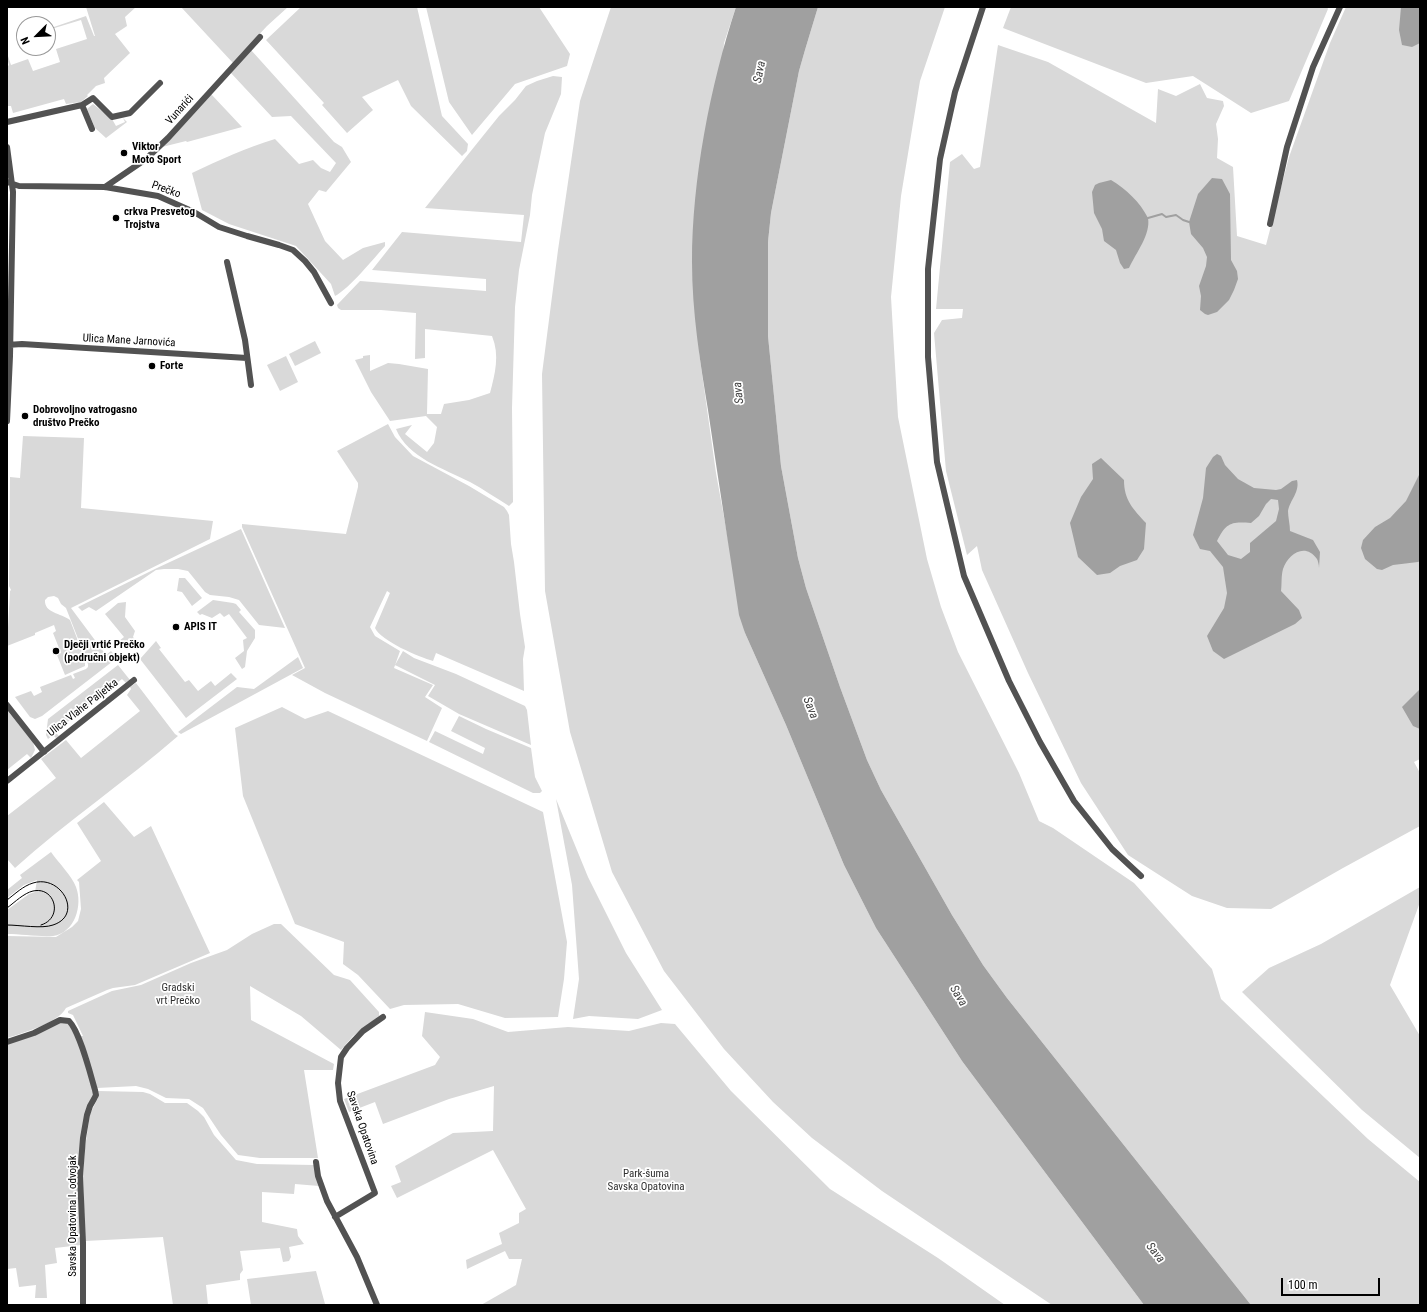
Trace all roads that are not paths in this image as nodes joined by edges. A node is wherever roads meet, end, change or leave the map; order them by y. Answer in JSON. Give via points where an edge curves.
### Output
{"nodes":[{"id":1,"x":983,"y":7,"type":"edge"},
{"id":2,"x":1340,"y":7,"type":"edge"},
{"id":3,"x":260,"y":37,"type":"dead end"},
{"id":4,"x":160,"y":83,"type":"dead end"},
{"id":5,"x":82,"y":104,"type":"junction"},
{"id":6,"x":7,"y":122,"type":"edge"},
{"id":7,"x":92,"y":129,"type":"dead end"},
{"id":8,"x":7,"y":147,"type":"edge"},
{"id":9,"x":10,"y":183,"type":"edge"},
{"id":10,"x":105,"y":186,"type":"junction"},
{"id":11,"x":1270,"y":224,"type":"dead end"},
{"id":12,"x":10,"y":253,"type":"edge"},
{"id":13,"x":227,"y":262,"type":"dead end"},
{"id":14,"x":331,"y":303,"type":"dead end"},
{"id":15,"x":8,"y":345,"type":"edge"},
{"id":16,"x":247,"y":358,"type":"junction"},
{"id":17,"x":251,"y":385,"type":"dead end"},
{"id":18,"x":7,"y":421,"type":"edge"},
{"id":19,"x":134,"y":680,"type":"dead end"},
{"id":20,"x":7,"y":705,"type":"edge"},
{"id":21,"x":44,"y":752,"type":"junction"},
{"id":22,"x":7,"y":781,"type":"edge"},
{"id":23,"x":1141,"y":876,"type":"dead end"},
{"id":24,"x":383,"y":1016,"type":"dead end"},
{"id":25,"x":7,"y":1042,"type":"edge"},
{"id":26,"x":316,"y":1162,"type":"dead end"},
{"id":27,"x":335,"y":1217,"type":"junction"},
{"id":28,"x":83,"y":1305,"type":"edge"},
{"id":29,"x":377,"y":1305,"type":"edge"}],
"edges":[{"from":1,"to":23,"type":"street","via":[[955,92],[940,159],[928,269],[928,357],[938,462],[964,576],[1009,680],[1040,742],[1074,801],[1112,850]]},
{"from":2,"to":11,"type":"street","via":[[1312,67],[1289,139]]},
{"from":3,"to":10,"type":"street","name":"Vunarići","via":[[163,143],[146,159]]},
{"from":4,"to":5,"type":"street","via":[[130,113],[121,116],[112,117],[93,98]]},
{"from":5,"to":6,"type":"street"},
{"from":5,"to":7,"type":"street"},
{"from":8,"to":9,"type":"street"},
{"from":9,"to":10,"type":"street","name":"Prečko","via":[[19,186]]},
{"from":9,"to":12,"type":"street"},
{"from":10,"to":14,"type":"street","name":"Prečko","via":[[158,196],[194,212],[219,227],[293,250],[314,272]]},
{"from":12,"to":15,"type":"street"},
{"from":13,"to":16,"type":"street"},
{"from":15,"to":16,"type":"street","name":"Ulica Mane Jarnovića"},
{"from":15,"to":18,"type":"street"},
{"from":16,"to":17,"type":"street"},
{"from":19,"to":21,"type":"street","name":"Ulica Vlahe Paljetka"},
{"from":20,"to":21,"type":"street","name":"Ulica Vlahe Paljetka"},
{"from":21,"to":22,"type":"street","name":"Ulica Vlahe Paljetka"},
{"from":24,"to":27,"type":"street","name":"Savska Opatovina","via":[[363,1031],[340,1057],[338,1083],[340,1101],[375,1193]]},
{"from":25,"to":28,"type":"street","name":"Savska Opatovina I. odvojak","via":[[63,1019],[69,1021],[96,1095],[87,1114],[80,1176]]},
{"from":26,"to":27,"type":"street","via":[[318,1176]]},
{"from":27,"to":29,"type":"street","via":[[357,1257]]}]}
